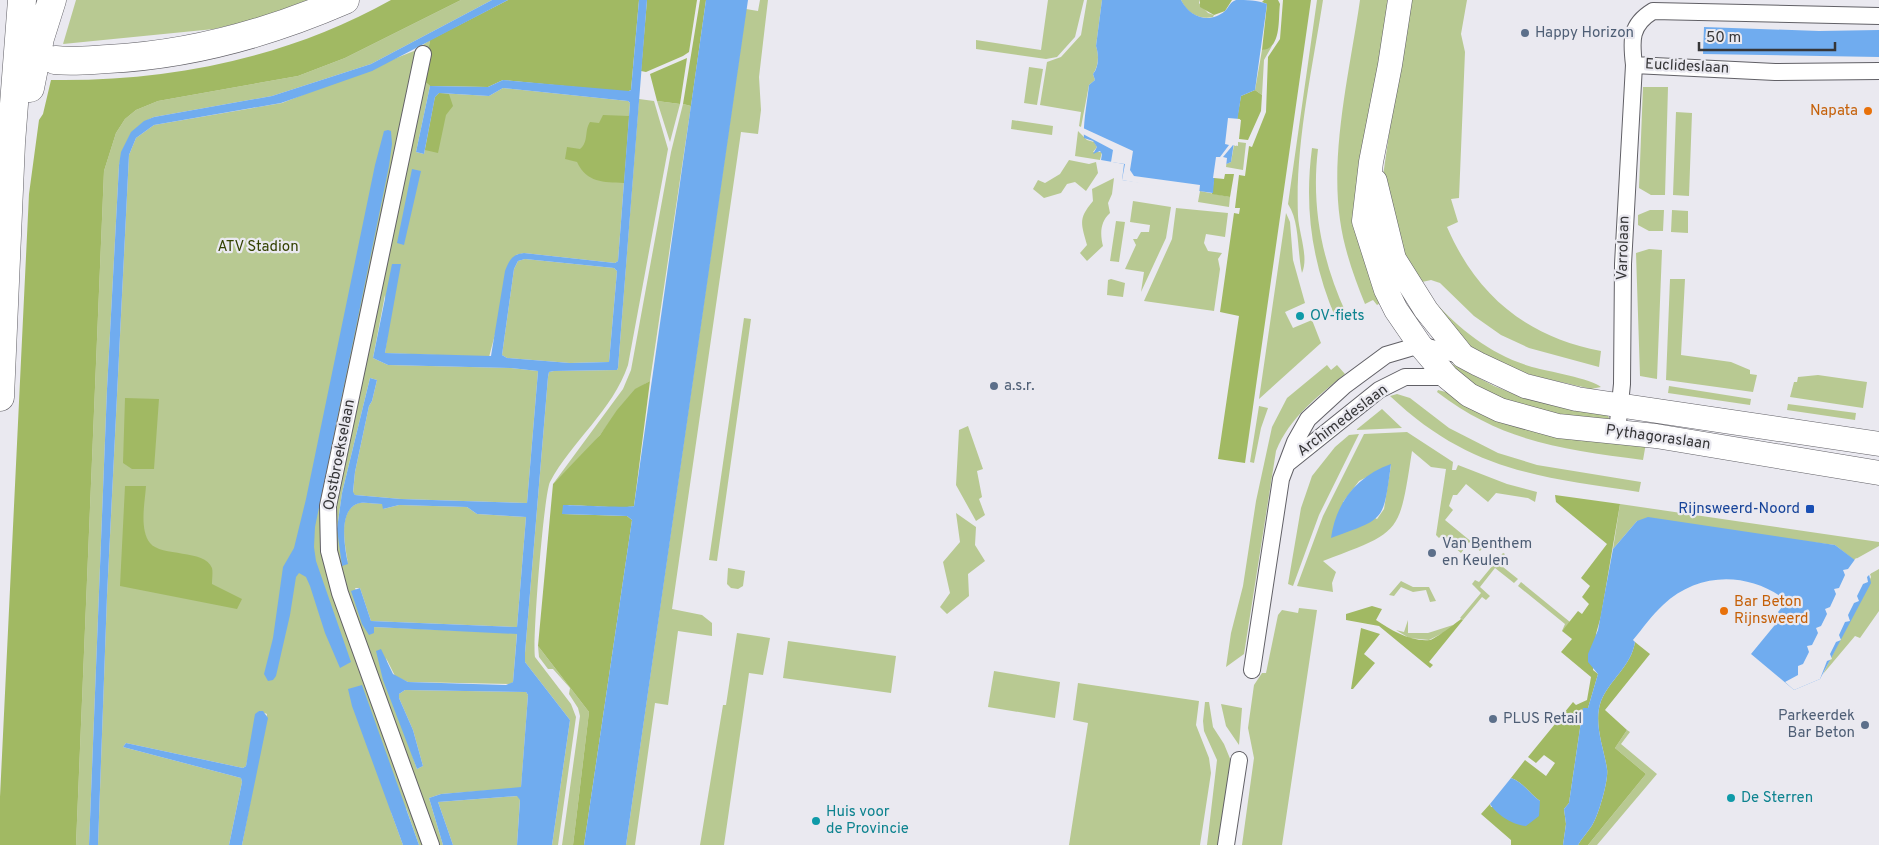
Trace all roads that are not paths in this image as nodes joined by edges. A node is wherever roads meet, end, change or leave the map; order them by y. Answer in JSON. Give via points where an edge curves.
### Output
{"nodes":[{"id":1,"x":22,"y":0,"type":"edge"},
{"id":2,"x":52,"y":0,"type":"edge"},
{"id":3,"x":345,"y":0,"type":"edge"},
{"id":4,"x":1400,"y":0,"type":"edge"},
{"id":5,"x":1879,"y":16,"type":"edge"},
{"id":6,"x":423,"y":54,"type":"dead end"},
{"id":7,"x":54,"y":60,"type":"dead end"},
{"id":8,"x":1634,"y":65,"type":"junction"},
{"id":9,"x":1879,"y":71,"type":"edge"},
{"id":10,"x":1371,"y":162,"type":"junction"},
{"id":11,"x":10,"y":177,"type":"junction"},
{"id":12,"x":1420,"y":345,"type":"junction"},
{"id":13,"x":1463,"y":356,"type":"junction"},
{"id":14,"x":1447,"y":376,"type":"junction"},
{"id":15,"x":0,"y":397,"type":"edge"},
{"id":16,"x":1620,"y":406,"type":"junction"},
{"id":17,"x":1616,"y":432,"type":"junction"},
{"id":18,"x":1879,"y":444,"type":"edge"},
{"id":19,"x":1288,"y":463,"type":"junction"},
{"id":20,"x":1879,"y":473,"type":"edge"},
{"id":21,"x":1252,"y":670,"type":"dead end"},
{"id":22,"x":1239,"y":760,"type":"dead end"},
{"id":23,"x":432,"y":845,"type":"edge"},
{"id":24,"x":1226,"y":845,"type":"edge"}],
"edges":[{"from":1,"to":11,"type":"highway"},
{"from":2,"to":11,"type":"highway","via":[[40,38]]},
{"from":3,"to":7,"type":"highway","via":[[297,21],[209,46],[150,57]]},
{"from":4,"to":10,"type":"main road"},
{"from":5,"to":8,"type":"street","name":"Euclideslaan","via":[[1653,11],[1640,19],[1634,30]]},
{"from":6,"to":23,"type":"street","name":"Oostbroekselaan","via":[[328,506],[328,533],[329,551],[340,593]]},
{"from":8,"to":9,"type":"street","name":"Euclideslaan","via":[[1785,72]]},
{"from":8,"to":16,"type":"street","name":"Varrolaan","via":[[1623,264]]},
{"from":10,"to":12,"type":"main road","via":[[1364,221],[1386,290]]},
{"from":10,"to":13,"type":"main road","via":[[1394,259],[1416,298]]},
{"from":11,"to":15,"type":"highway"},
{"from":12,"to":13,"type":"street"},
{"from":12,"to":14,"type":"main road"},
{"from":12,"to":19,"type":"street","name":"Archimedeslaan","via":[[1386,355],[1308,418]]},
{"from":13,"to":16,"type":"main road","name":"Pythagoraslaan","via":[[1525,386]]},
{"from":14,"to":17,"type":"main road","name":"Pythagoraslaan","via":[[1469,395],[1527,419]]},
{"from":14,"to":19,"type":"street","name":"Archimedeslaan","via":[[1406,377],[1379,390]]},
{"from":16,"to":17,"type":"street","name":"Varrolaan"},
{"from":16,"to":18,"type":"main road","name":"Pythagoraslaan"},
{"from":17,"to":20,"type":"main road","name":"Pythagoraslaan"},
{"from":19,"to":21,"type":"street","name":"Archimedeslaan","via":[[1281,479]]},
{"from":22,"to":24,"type":"street"}]}
